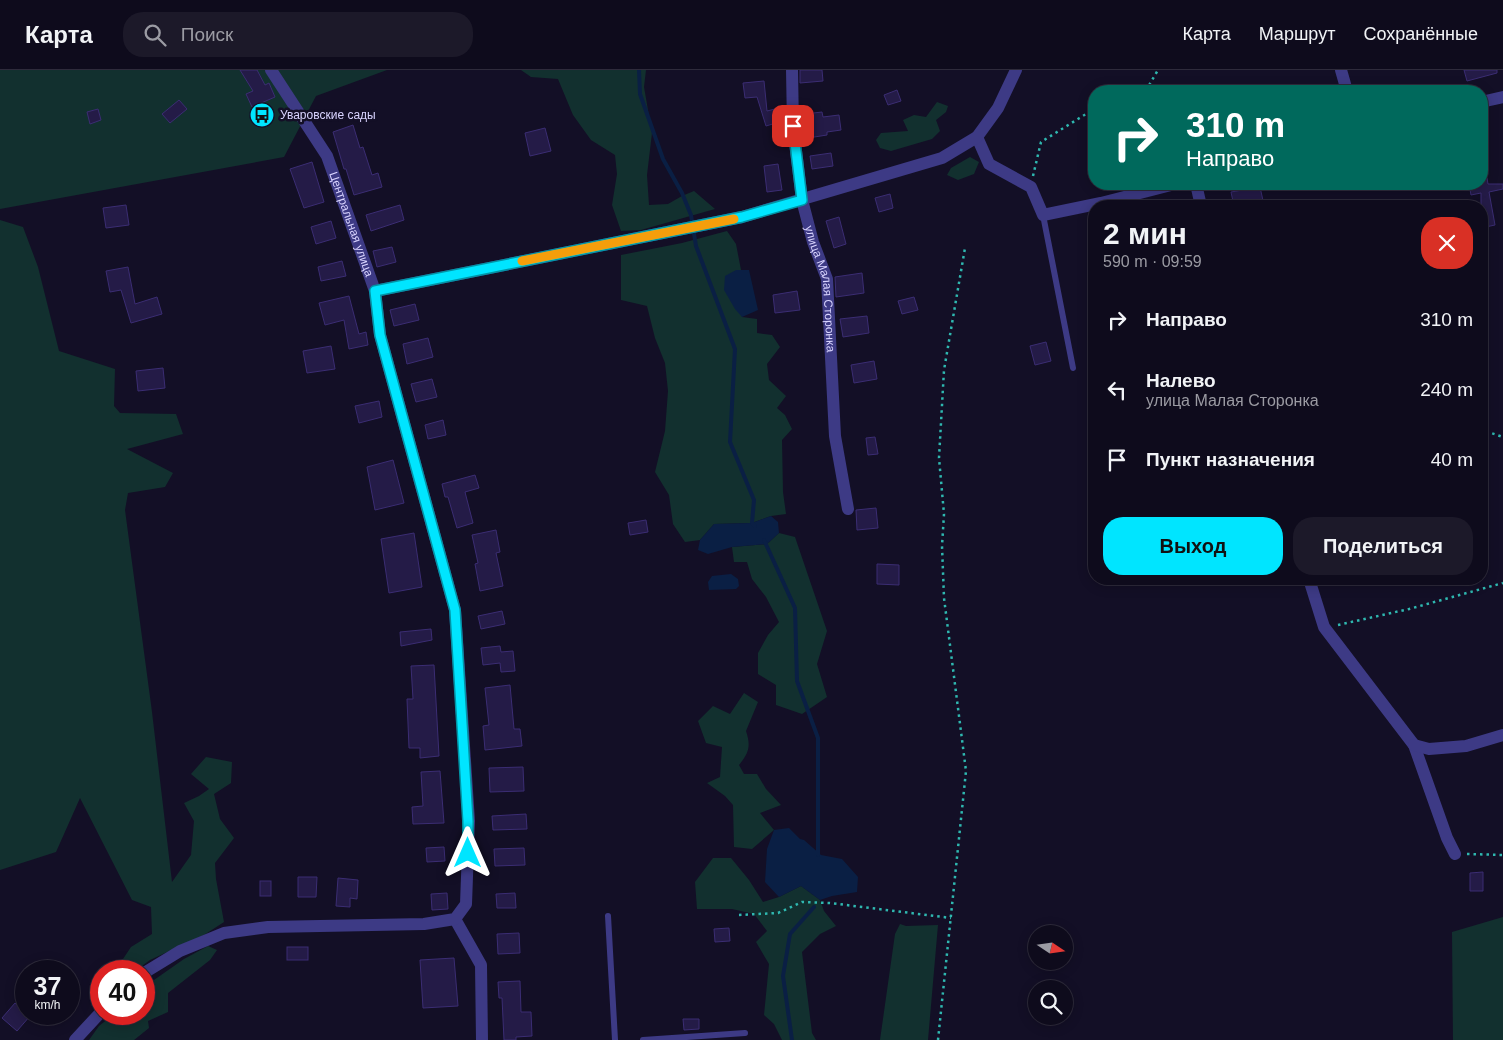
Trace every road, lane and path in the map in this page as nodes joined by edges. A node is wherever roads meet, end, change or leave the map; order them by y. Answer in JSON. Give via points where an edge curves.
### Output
{"nodes":[{"id":1,"x":270,"y":70,"type":"edge"},
{"id":2,"x":792,"y":70,"type":"edge"},
{"id":3,"x":1016,"y":70,"type":"edge"},
{"id":4,"x":1158,"y":70,"type":"edge"},
{"id":5,"x":1341,"y":70,"type":"edge"},
{"id":6,"x":1149,"y":85,"type":"edge"},
{"id":7,"x":1345,"y":85,"type":"edge"},
{"id":8,"x":1503,"y":96,"type":"edge"},
{"id":9,"x":1488,"y":100,"type":"edge"},
{"id":10,"x":1088,"y":113,"type":"edge"},
{"id":11,"x":977,"y":137,"type":"junction"},
{"id":12,"x":1031,"y":187,"type":"junction"},
{"id":13,"x":1152,"y":190,"type":"edge"},
{"id":14,"x":802,"y":200,"type":"junction"},
{"id":15,"x":1114,"y":200,"type":"edge"},
{"id":16,"x":1088,"y":206,"type":"edge"},
{"id":17,"x":1043,"y":215,"type":"junction"},
{"id":18,"x":965,"y":248,"type":"dead end"},
{"id":19,"x":375,"y":291,"type":"junction"},
{"id":20,"x":1073,"y":368,"type":"dead end"},
{"id":21,"x":1488,"y":432,"type":"edge"},
{"id":22,"x":1503,"y":437,"type":"edge"},
{"id":23,"x":848,"y":509,"type":"dead end"},
{"id":24,"x":1503,"y":583,"type":"edge"},
{"id":25,"x":1311,"y":585,"type":"edge"},
{"id":26,"x":1324,"y":627,"type":"junction"},
{"id":27,"x":1503,"y":734,"type":"edge"},
{"id":28,"x":1414,"y":745,"type":"junction"},
{"id":29,"x":1455,"y":854,"type":"joint"},
{"id":30,"x":1503,"y":855,"type":"edge"},
{"id":31,"x":739,"y":915,"type":"dead end"},
{"id":32,"x":608,"y":916,"type":"dead end"},
{"id":33,"x":951,"y":918,"type":"junction"},
{"id":34,"x":456,"y":919,"type":"junction"},
{"id":35,"x":155,"y":966,"type":"edge"},
{"id":36,"x":90,"y":1024,"type":"edge"},
{"id":37,"x":745,"y":1033,"type":"dead end"},
{"id":38,"x":75,"y":1040,"type":"edge"},
{"id":39,"x":482,"y":1040,"type":"edge"},
{"id":40,"x":615,"y":1040,"type":"edge"},
{"id":41,"x":643,"y":1040,"type":"edge"},
{"id":42,"x":938,"y":1040,"type":"edge"}],
"edges":[{"from":1,"to":19,"type":"street","name":"Центральная улица","via":[[327,156]]},
{"from":2,"to":14,"type":"street","name":"улица Малая Сторонка","via":[[793,126]]},
{"from":3,"to":11,"type":"street","via":[[998,108]]},
{"from":4,"to":6,"type":"path"},
{"from":5,"to":7,"type":"street"},
{"from":8,"to":9,"type":"street"},
{"from":10,"to":12,"type":"path","via":[[1041,142]]},
{"from":11,"to":12,"type":"street","via":[[989,164]]},
{"from":11,"to":14,"type":"street","via":[[942,158]]},
{"from":12,"to":17,"type":"street"},
{"from":13,"to":15,"type":"street"},
{"from":14,"to":19,"type":"street","via":[[742,217]]},
{"from":14,"to":23,"type":"street","name":"улица Малая Сторонка","via":[[827,279],[836,436]]},
{"from":16,"to":17,"type":"street"},
{"from":17,"to":20,"type":"lane"},
{"from":18,"to":33,"type":"path","via":[[944,370],[939,458],[944,514],[944,598],[966,771]]},
{"from":19,"to":34,"type":"street","name":"Центральная улица","via":[[380,335],[455,610],[468,821],[466,904]]},
{"from":21,"to":22,"type":"path"},
{"from":24,"to":26,"type":"path","via":[[1368,619]]},
{"from":25,"to":26,"type":"street"},
{"from":26,"to":28,"type":"street"},
{"from":27,"to":28,"type":"street","via":[[1466,746],[1429,749]]},
{"from":28,"to":29,"type":"street"},
{"from":29,"to":30,"type":"path"},
{"from":31,"to":33,"type":"path","via":[[778,913],[802,902]]},
{"from":32,"to":40,"type":"lane"},
{"from":33,"to":42,"type":"path"},
{"from":34,"to":35,"type":"street","via":[[424,924],[268,927],[224,933],[180,951]]},
{"from":34,"to":39,"type":"street","via":[[481,966]]},
{"from":36,"to":38,"type":"street"},
{"from":37,"to":41,"type":"lane"}]}
